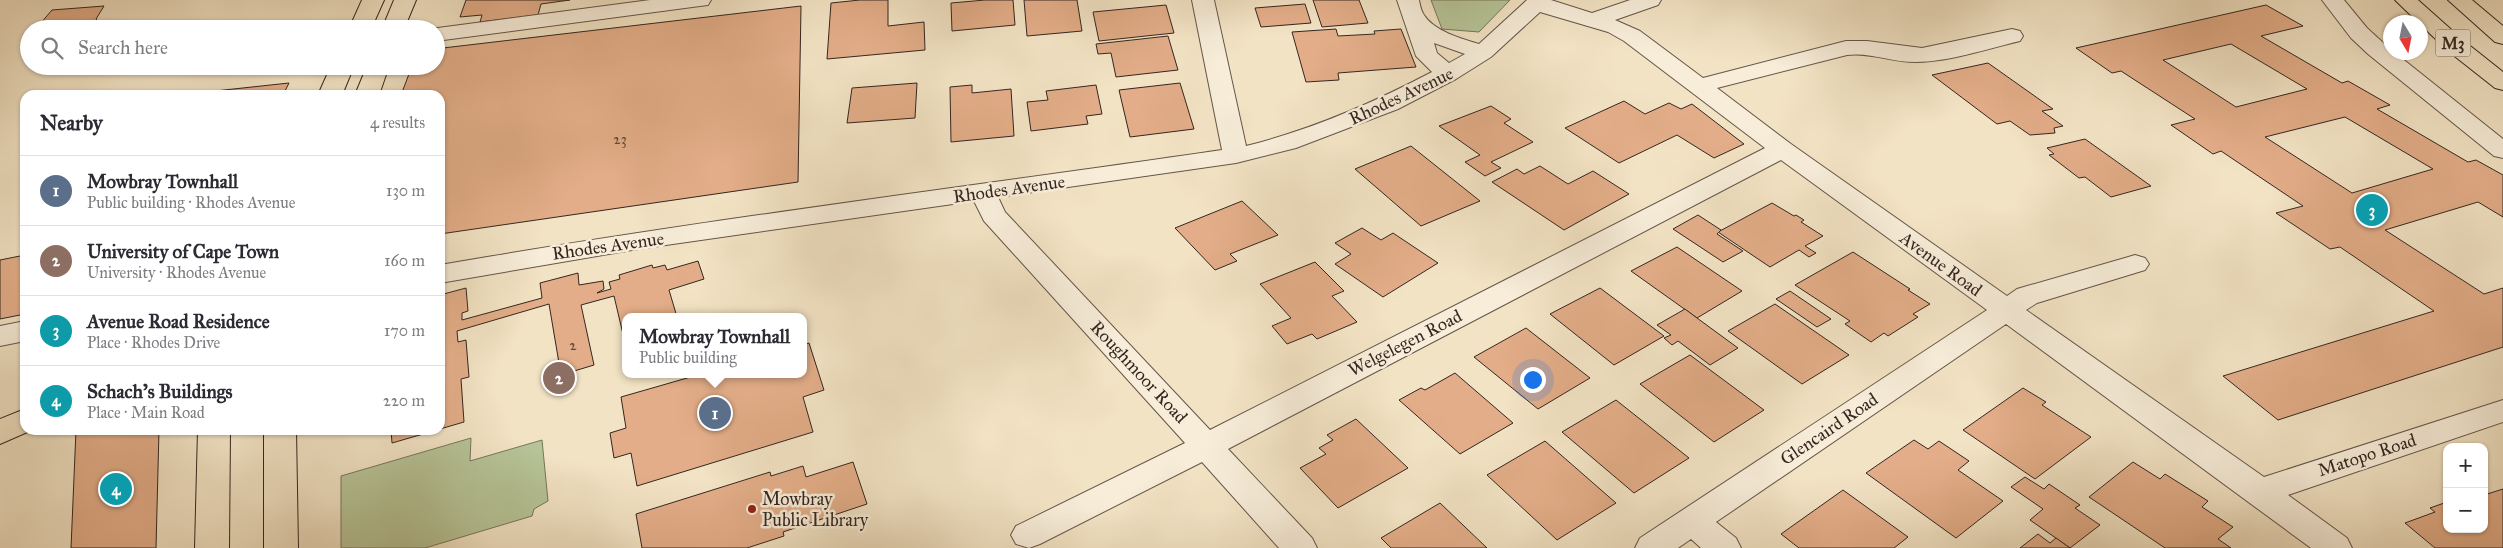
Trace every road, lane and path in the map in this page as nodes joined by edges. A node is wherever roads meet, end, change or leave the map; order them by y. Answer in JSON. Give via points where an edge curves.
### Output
{"nodes":[{"id":1,"x":373,"y":0,"type":"edge"},
{"id":2,"x":404,"y":0,"type":"edge"},
{"id":3,"x":700,"y":0,"type":"edge"},
{"id":4,"x":1203,"y":0,"type":"edge"},
{"id":5,"x":1650,"y":0,"type":"edge"},
{"id":6,"x":2333,"y":0,"type":"edge"},
{"id":7,"x":2406,"y":0,"type":"edge"},
{"id":8,"x":2459,"y":0,"type":"edge"},
{"id":9,"x":1538,"y":2,"type":"edge"},
{"id":10,"x":1411,"y":10,"type":"edge"},
{"id":11,"x":364,"y":20,"type":"edge"},
{"id":12,"x":396,"y":20,"type":"edge"},
{"id":13,"x":1593,"y":20,"type":"junction"},
{"id":14,"x":445,"y":33,"type":"edge"},
{"id":15,"x":2012,"y":36,"type":"dead end"},
{"id":16,"x":2503,"y":37,"type":"edge"},
{"id":17,"x":1484,"y":52,"type":"junction"},
{"id":18,"x":1448,"y":74,"type":"junction"},
{"id":19,"x":338,"y":75,"type":"edge"},
{"id":20,"x":375,"y":75,"type":"edge"},
{"id":21,"x":2503,"y":83,"type":"edge"},
{"id":22,"x":1699,"y":86,"type":"junction"},
{"id":23,"x":332,"y":90,"type":"edge"},
{"id":24,"x":369,"y":90,"type":"edge"},
{"id":25,"x":1782,"y":149,"type":"junction"},
{"id":26,"x":2503,"y":150,"type":"edge"},
{"id":27,"x":1236,"y":156,"type":"junction"},
{"id":28,"x":983,"y":193,"type":"junction"},
{"id":29,"x":2135,"y":264,"type":"dead end"},
{"id":30,"x":445,"y":273,"type":"edge"},
{"id":31,"x":2005,"y":310,"type":"junction"},
{"id":32,"x":20,"y":332,"type":"edge"},
{"id":33,"x":0,"y":336,"type":"edge"},
{"id":34,"x":2503,"y":411,"type":"edge"},
{"id":35,"x":20,"y":422,"type":"edge"},
{"id":36,"x":0,"y":432,"type":"edge"},
{"id":37,"x":214,"y":435,"type":"edge"},
{"id":38,"x":280,"y":435,"type":"edge"},
{"id":39,"x":1207,"y":446,"type":"junction"},
{"id":40,"x":2261,"y":492,"type":"junction"},
{"id":41,"x":1692,"y":521,"type":"junction"},
{"id":42,"x":1028,"y":535,"type":"dead end"},
{"id":43,"x":2324,"y":545,"type":"edge"},
{"id":44,"x":212,"y":548,"type":"edge"},
{"id":45,"x":281,"y":548,"type":"edge"},
{"id":46,"x":1300,"y":548,"type":"edge"},
{"id":47,"x":1652,"y":548,"type":"edge"},
{"id":48,"x":1724,"y":548,"type":"edge"}],
"edges":[{"from":1,"to":11,"type":"main road"},
{"from":2,"to":12,"type":"main road"},
{"from":3,"to":14,"type":"street"},
{"from":4,"to":27,"type":"street"},
{"from":5,"to":13,"type":"street"},
{"from":6,"to":26,"type":"street","via":[[2376,49]]},
{"from":7,"to":21,"type":"main road","number":"M3"},
{"from":8,"to":16,"type":"main road","number":"M3"},
{"from":9,"to":13,"type":"street","name":"Avenue Road"},
{"from":9,"to":17,"type":"street","name":"Rhodes Avenue"},
{"from":10,"to":17,"type":"street","via":[[1430,34]]},
{"from":10,"to":18,"type":"street","via":[[1426,56]]},
{"from":13,"to":22,"type":"street","name":"Avenue Road","via":[[1632,36]]},
{"from":15,"to":22,"type":"street","via":[[1922,55],[1862,46],[1846,48]]},
{"from":17,"to":18,"type":"street","name":"Rhodes Avenue"},
{"from":18,"to":27,"type":"street","name":"Rhodes Avenue","via":[[1390,104],[1338,125]]},
{"from":19,"to":23,"type":"main road"},
{"from":20,"to":24,"type":"main road"},
{"from":22,"to":25,"type":"street","name":"Avenue Road"},
{"from":25,"to":31,"type":"street","name":"Avenue Road"},
{"from":25,"to":39,"type":"street","name":"Welgelegen Road"},
{"from":27,"to":28,"type":"street","name":"Rhodes Avenue"},
{"from":28,"to":30,"type":"street","name":"Rhodes Avenue","via":[[752,224]]},
{"from":28,"to":39,"type":"street","name":"Roughmoor Road","via":[[993,215]]},
{"from":29,"to":31,"type":"street","name":"Glencaird Road","via":[[2027,296]]},
{"from":31,"to":40,"type":"street","name":"Avenue Road"},
{"from":31,"to":41,"type":"street","name":"Glencaird Road"},
{"from":32,"to":33,"type":"street"},
{"from":34,"to":40,"type":"street","name":"Matopo Road"},
{"from":35,"to":36,"type":"main road"},
{"from":37,"to":44,"type":"main road"},
{"from":38,"to":45,"type":"main road"},
{"from":39,"to":42,"type":"street","name":"Welgelegen Road"},
{"from":39,"to":46,"type":"street","name":"Roughmoor Road"},
{"from":40,"to":43,"type":"street","name":"Avenue Road"},
{"from":41,"to":47,"type":"street","name":"Glencaird Road"},
{"from":41,"to":48,"type":"street"}]}
